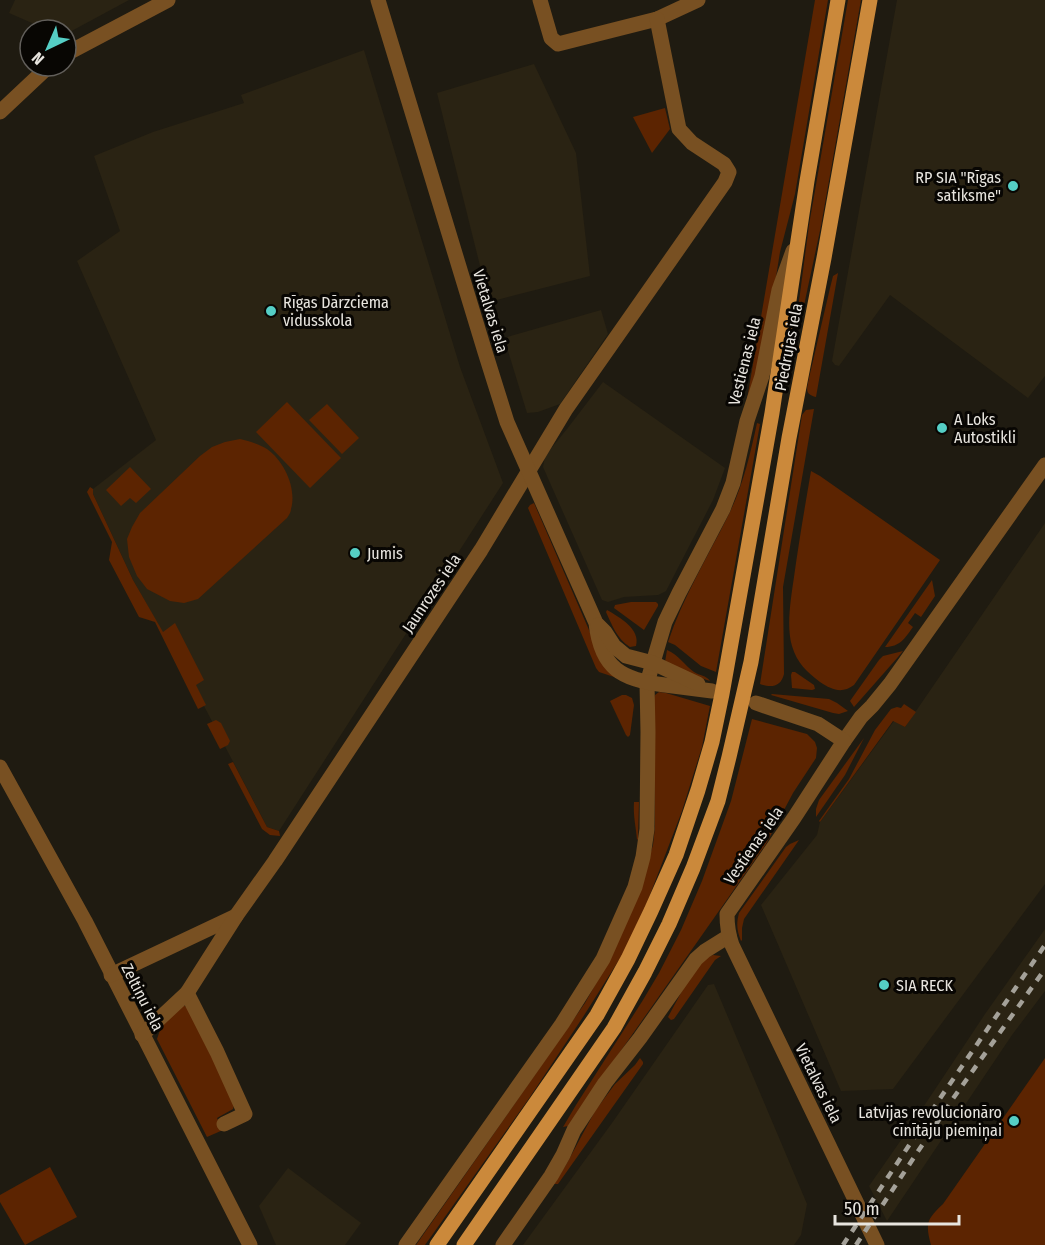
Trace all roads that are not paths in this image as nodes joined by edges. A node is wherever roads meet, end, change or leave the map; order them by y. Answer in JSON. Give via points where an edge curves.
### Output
{"nodes":[{"id":1,"x":168,"y":0,"type":"edge"},
{"id":2,"x":379,"y":0,"type":"edge"},
{"id":3,"x":540,"y":0,"type":"edge"},
{"id":4,"x":698,"y":0,"type":"edge"},
{"id":5,"x":838,"y":0,"type":"edge"},
{"id":6,"x":870,"y":0,"type":"edge"},
{"id":7,"x":657,"y":19,"type":"junction"},
{"id":8,"x":78,"y":48,"type":"edge"},
{"id":9,"x":36,"y":78,"type":"edge"},
{"id":10,"x":0,"y":112,"type":"edge"},
{"id":11,"x":800,"y":232,"type":"junction"},
{"id":12,"x":1045,"y":465,"type":"edge"},
{"id":13,"x":529,"y":471,"type":"junction"},
{"id":14,"x":596,"y":623,"type":"junction"},
{"id":15,"x":653,"y":663,"type":"junction"},
{"id":16,"x":647,"y":683,"type":"junction"},
{"id":17,"x":749,"y":701,"type":"junction"},
{"id":18,"x":844,"y":741,"type":"junction"},
{"id":19,"x":0,"y":767,"type":"edge"},
{"id":20,"x":236,"y":916,"type":"junction"},
{"id":21,"x":729,"y":936,"type":"junction"},
{"id":22,"x":111,"y":975,"type":"junction"},
{"id":23,"x":188,"y":993,"type":"junction"},
{"id":24,"x":142,"y":1035,"type":"junction"},
{"id":25,"x":224,"y":1124,"type":"dead end"},
{"id":26,"x":250,"y":1245,"type":"edge"},
{"id":27,"x":406,"y":1245,"type":"edge"},
{"id":28,"x":437,"y":1245,"type":"edge"},
{"id":29,"x":464,"y":1245,"type":"edge"},
{"id":30,"x":503,"y":1245,"type":"edge"},
{"id":31,"x":877,"y":1245,"type":"edge"}],
"edges":[{"from":1,"to":8,"type":"street"},
{"from":2,"to":13,"type":"street","name":"Vietalvas iela","via":[[507,422]]},
{"from":3,"to":7,"type":"street","via":[[551,38],[558,44]]},
{"from":4,"to":7,"type":"street"},
{"from":5,"to":11,"type":"main road","name":"Piedrujas iela"},
{"from":6,"to":17,"type":"main road","name":"Piedrujas iela","via":[[789,438],[751,662]]},
{"from":7,"to":13,"type":"street","name":"Jaunrozes iela","via":[[679,129],[729,172],[566,409]]},
{"from":9,"to":10,"type":"street"},
{"from":11,"to":15,"type":"street","name":"Vestienas iela","via":[[779,290],[762,376],[733,483],[665,622]]},
{"from":11,"to":28,"type":"main road","name":"Piedrujas iela","via":[[722,694],[712,742],[676,855],[628,959],[597,1015]]},
{"from":12,"to":18,"type":"street","name":"Vestienas iela","via":[[890,684]]},
{"from":13,"to":14,"type":"street","name":"Vietalvas iela"},
{"from":13,"to":20,"type":"street","name":"Jaunrozes iela","via":[[475,559]]},
{"from":14,"to":15,"type":"street","name":"Vietalvas iela","via":[[619,651]]},
{"from":14,"to":16,"type":"street","name":"Vietalvas iela","via":[[598,640],[613,667]]},
{"from":15,"to":16,"type":"street","name":"Vestienas iela"},
{"from":15,"to":16,"type":"street","name":"Vietalvas iela","via":[[712,691]]},
{"from":16,"to":27,"type":"street","name":"Vestienas iela","via":[[648,829],[635,887],[603,959],[562,1024]]},
{"from":17,"to":18,"type":"street","via":[[818,724]]},
{"from":17,"to":29,"type":"main road","via":[[693,868],[645,972],[614,1028]]},
{"from":18,"to":21,"type":"street","name":"Vestienas iela","via":[[727,914]]},
{"from":19,"to":22,"type":"street","name":"Zeltiņu iela"},
{"from":20,"to":22,"type":"street","name":"Jaunrozes iela"},
{"from":20,"to":23,"type":"street"},
{"from":21,"to":30,"type":"street","via":[[696,959],[605,1083],[574,1130],[552,1176]]},
{"from":21,"to":31,"type":"street","name":"Vietalvas iela"},
{"from":22,"to":24,"type":"street","name":"Zeltiņu iela"},
{"from":23,"to":24,"type":"street"},
{"from":23,"to":25,"type":"street","via":[[244,1114]]},
{"from":24,"to":26,"type":"street","name":"Zeltiņu iela"}]}
